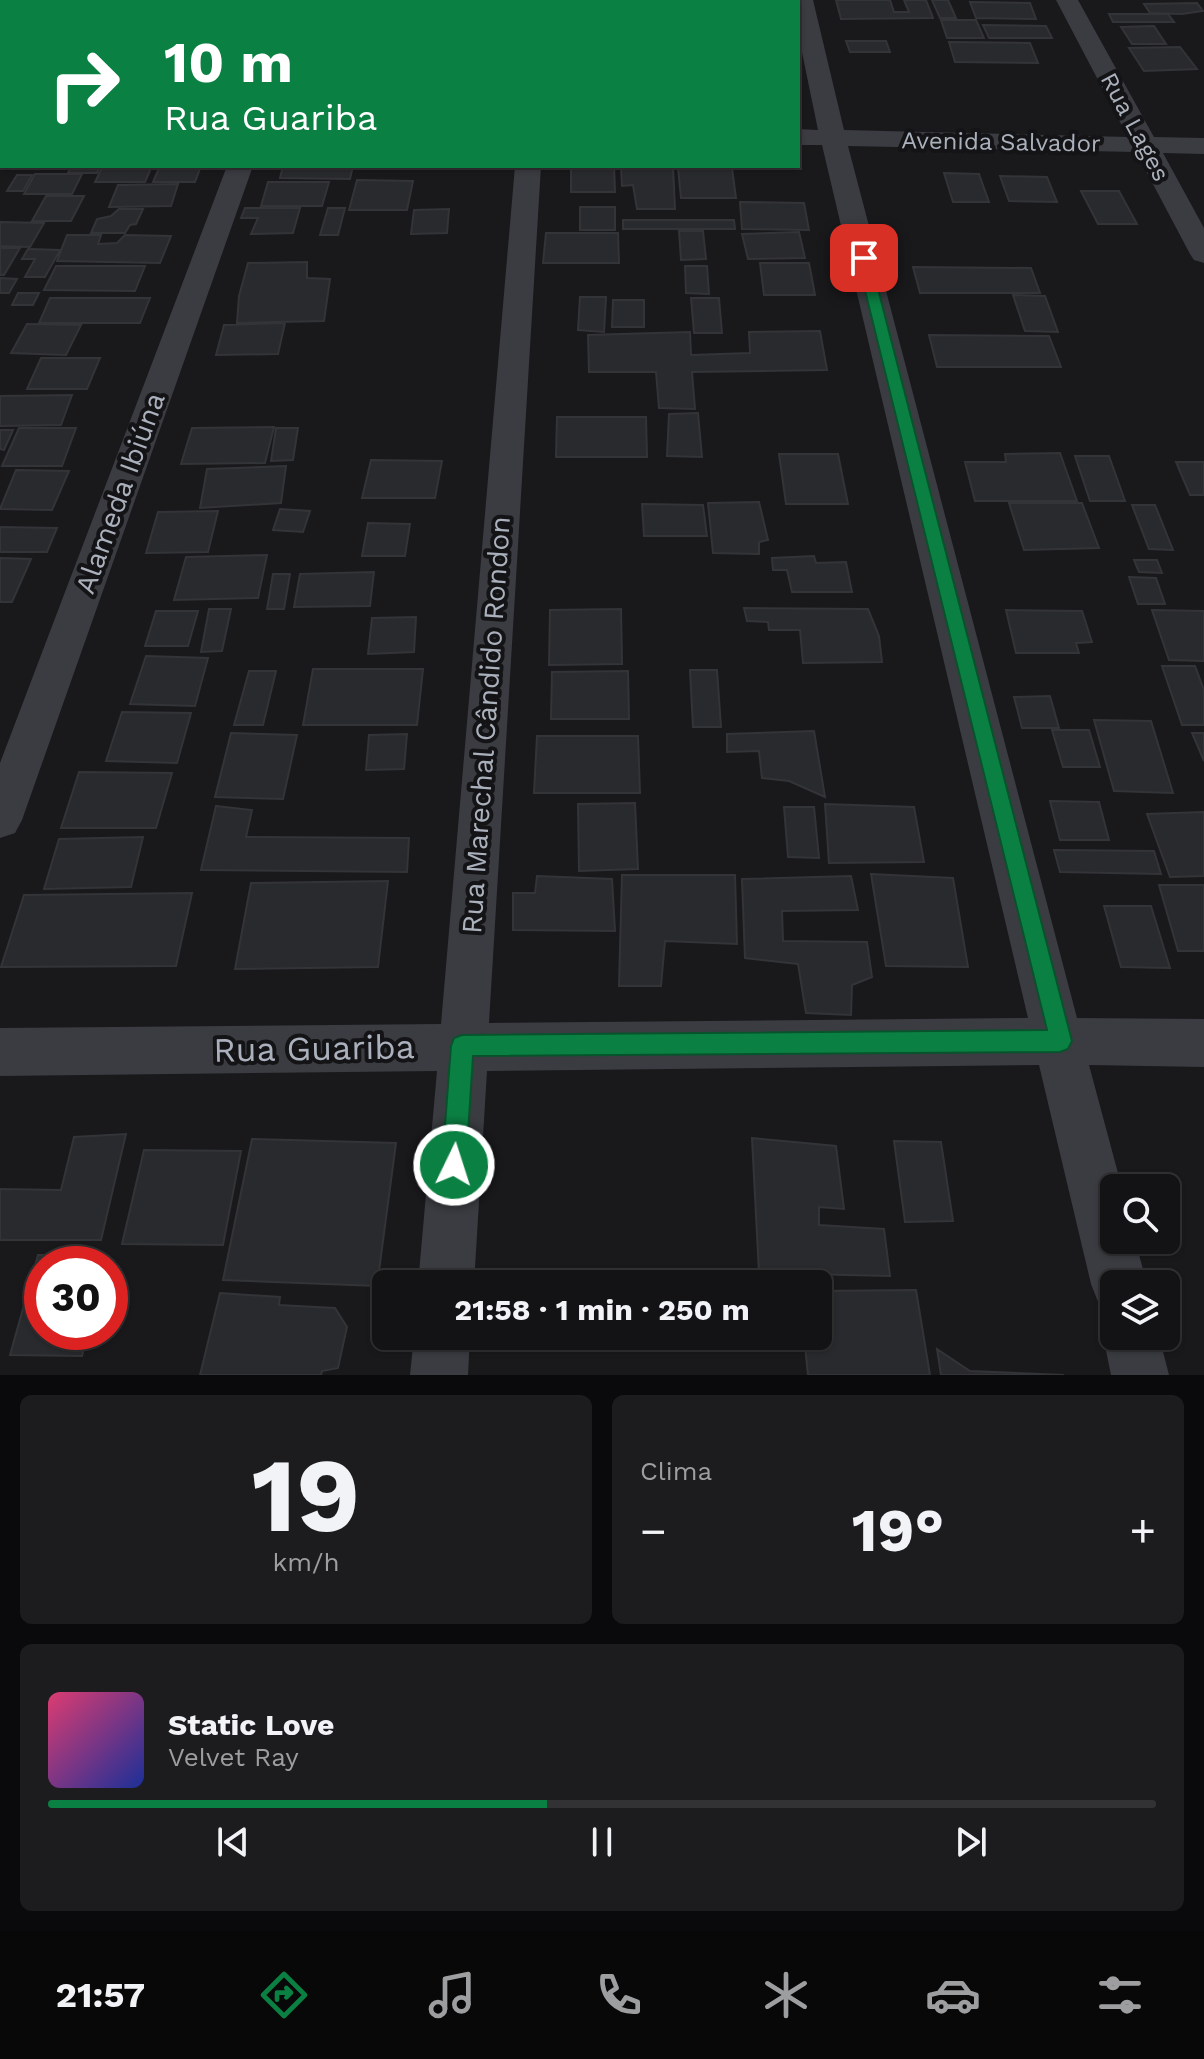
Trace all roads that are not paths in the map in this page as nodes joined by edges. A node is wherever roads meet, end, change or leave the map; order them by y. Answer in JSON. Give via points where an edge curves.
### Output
{"nodes":[{"id":1,"x":802,"y":0,"type":"edge"},
{"id":2,"x":1067,"y":0,"type":"edge"},
{"id":3,"x":1131,"y":120,"type":"junction"},
{"id":4,"x":1204,"y":121,"type":"edge"},
{"id":5,"x":814,"y":126,"type":"edge"},
{"id":6,"x":1143,"y":145,"type":"junction"},
{"id":7,"x":1204,"y":146,"type":"edge"},
{"id":8,"x":239,"y":168,"type":"edge"},
{"id":9,"x":528,"y":168,"type":"edge"},
{"id":10,"x":1204,"y":254,"type":"edge"},
{"id":11,"x":0,"y":820,"type":"edge"},
{"id":12,"x":1060,"y":1041,"type":"junction"},
{"id":13,"x":1204,"y":1043,"type":"edge"},
{"id":14,"x":462,"y":1046,"type":"junction"},
{"id":15,"x":0,"y":1052,"type":"edge"},
{"id":16,"x":447,"y":1270,"type":"edge"},
{"id":17,"x":1116,"y":1270,"type":"edge"},
{"id":18,"x":441,"y":1350,"type":"edge"},
{"id":19,"x":1134,"y":1350,"type":"edge"},
{"id":20,"x":439,"y":1375,"type":"edge"},
{"id":21,"x":1140,"y":1375,"type":"edge"}],
"edges":[{"from":1,"to":5,"type":"street"},
{"from":2,"to":3,"type":"street","name":"Rua Lages"},
{"from":3,"to":4,"type":"street","name":"Avenida Salvador"},
{"from":3,"to":5,"type":"street","name":"Avenida Salvador"},
{"from":3,"to":6,"type":"street","name":"Rua Lages"},
{"from":5,"to":6,"type":"street","name":"Avenida Salvador"},
{"from":5,"to":12,"type":"street"},
{"from":6,"to":7,"type":"street","name":"Avenida Salvador"},
{"from":6,"to":10,"type":"street","name":"Rua Lages"},
{"from":8,"to":11,"type":"street","name":"Alameda Ibiúna"},
{"from":9,"to":14,"type":"street","name":"Rua Marechal Cândido Rondon"},
{"from":12,"to":13,"type":"street","name":"Rua Guariba"},
{"from":12,"to":14,"type":"street","name":"Rua Guariba"},
{"from":12,"to":17,"type":"street"},
{"from":14,"to":15,"type":"street","name":"Rua Guariba"},
{"from":14,"to":16,"type":"street","name":"Rua Marechal Cândido Rondon"},
{"from":18,"to":20,"type":"street"},
{"from":19,"to":21,"type":"street"}]}
